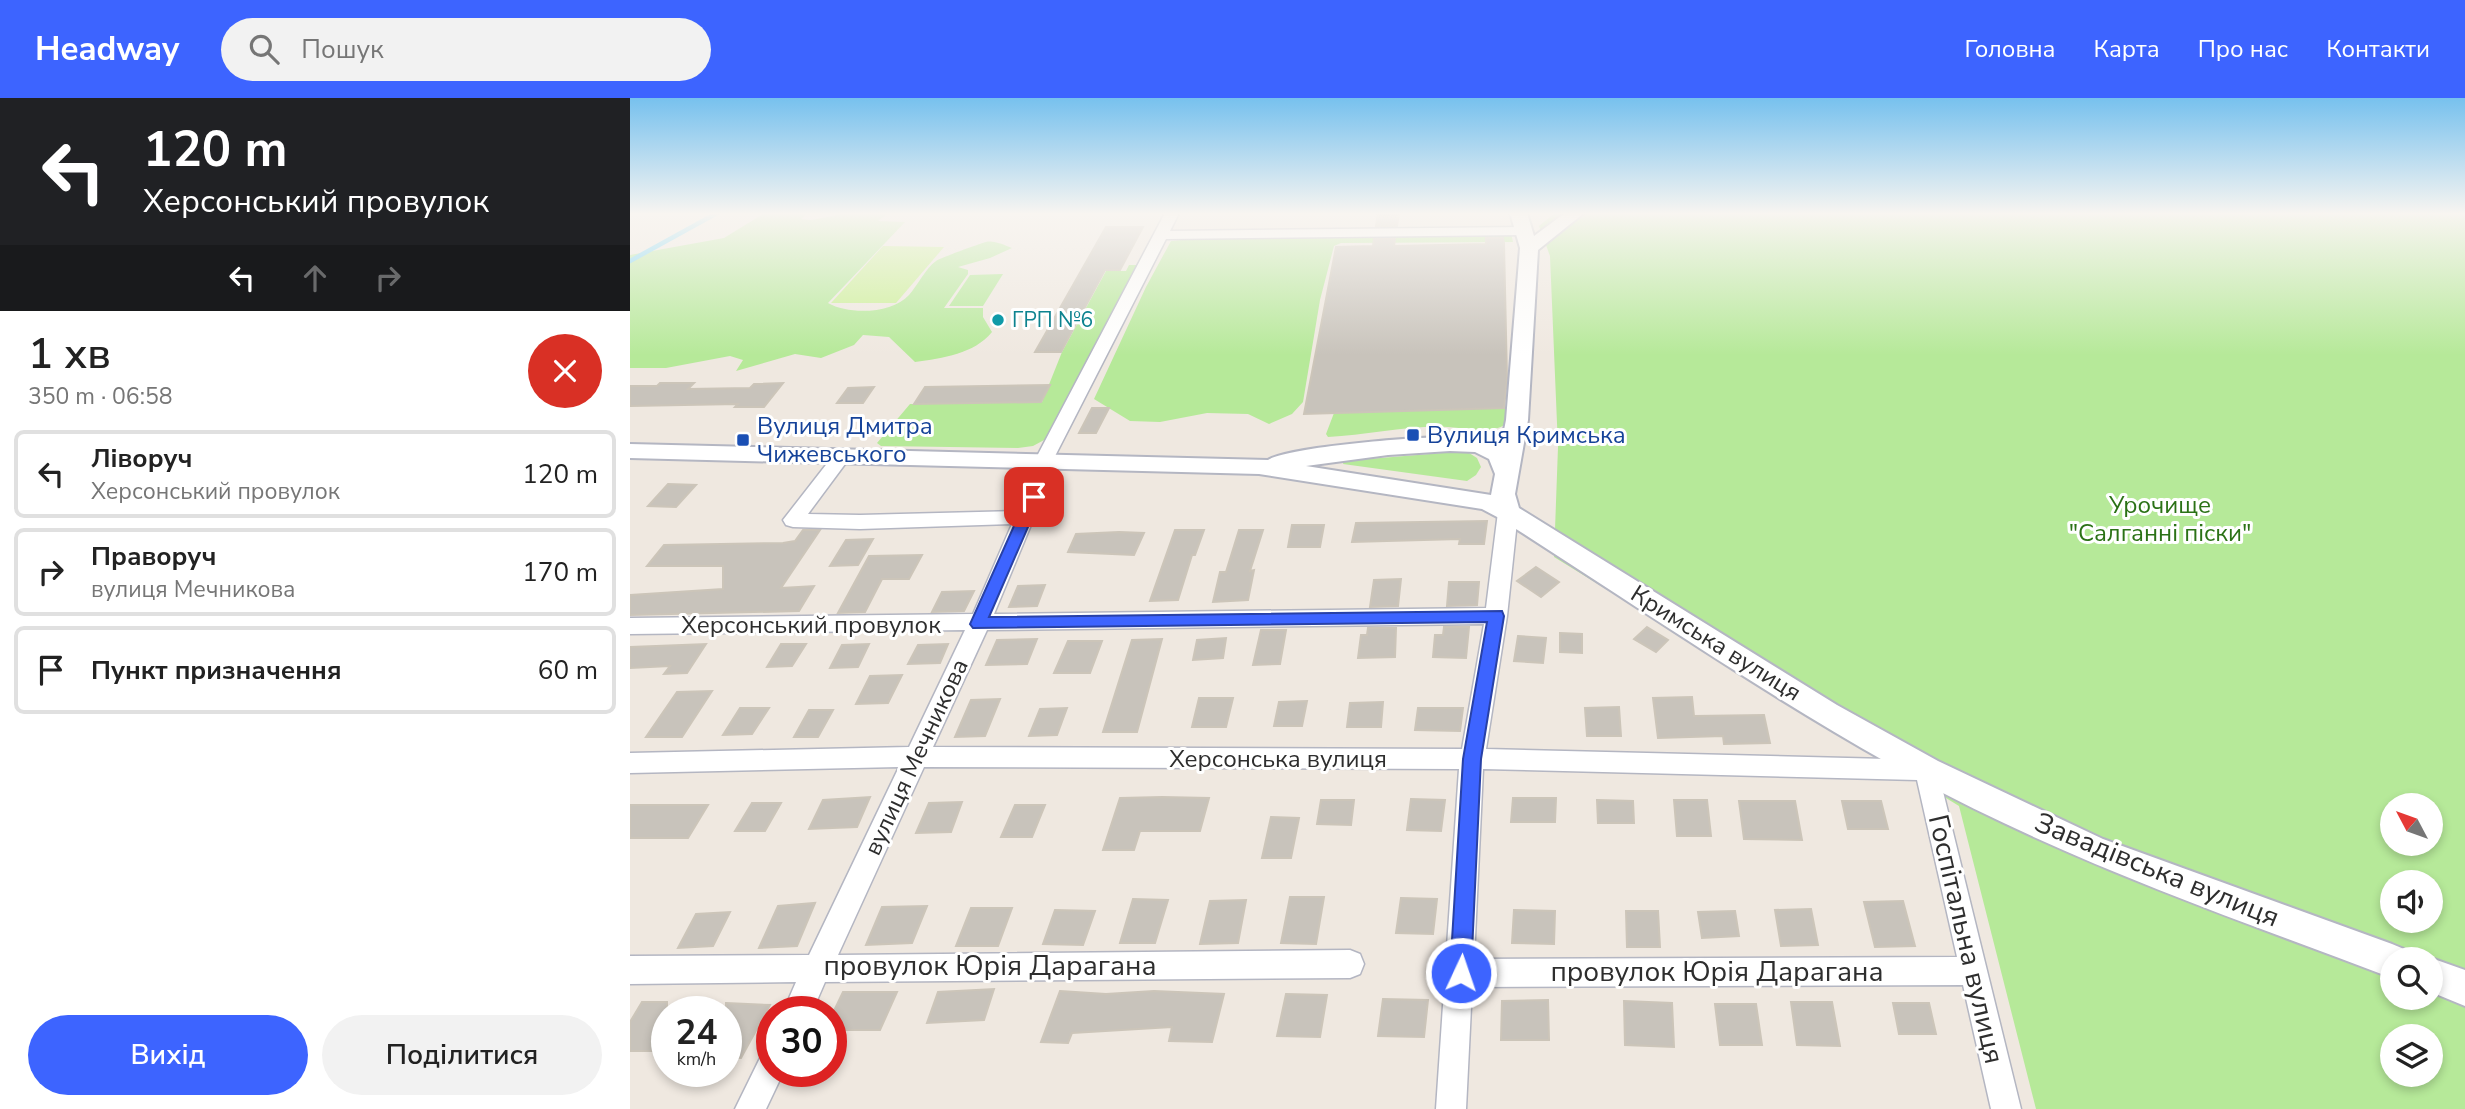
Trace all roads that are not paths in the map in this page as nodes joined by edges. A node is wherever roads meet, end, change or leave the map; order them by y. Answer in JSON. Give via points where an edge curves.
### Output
{"nodes":[{"id":1,"x":1149,"y":260,"type":"edge"},
{"id":2,"x":1522,"y":260,"type":"edge"},
{"id":3,"x":1517,"y":420,"type":"junction"},
{"id":4,"x":1475,"y":444,"type":"junction"},
{"id":5,"x":630,"y":451,"type":"edge"},
{"id":6,"x":842,"y":456,"type":"junction"},
{"id":7,"x":1312,"y":457,"type":"junction"},
{"id":8,"x":1044,"y":460,"type":"junction"},
{"id":9,"x":1259,"y":466,"type":"junction"},
{"id":10,"x":1507,"y":475,"type":"junction"},
{"id":11,"x":1325,"y":478,"type":"junction"},
{"id":12,"x":1465,"y":499,"type":"junction"},
{"id":13,"x":1508,"y":512,"type":"junction"},
{"id":14,"x":1025,"y":517,"type":"junction"},
{"id":15,"x":1496,"y":616,"type":"junction"},
{"id":16,"x":979,"y":624,"type":"junction"},
{"id":17,"x":630,"y":626,"type":"edge"},
{"id":18,"x":915,"y":757,"type":"junction"},
{"id":19,"x":1472,"y":759,"type":"junction"},
{"id":20,"x":630,"y":763,"type":"edge"},
{"id":21,"x":1927,"y":770,"type":"junction"},
{"id":22,"x":2380,"y":957,"type":"edge"},
{"id":23,"x":1350,"y":964,"type":"dead end"},
{"id":24,"x":818,"y":967,"type":"junction"},
{"id":25,"x":630,"y":970,"type":"edge"},
{"id":26,"x":1973,"y":971,"type":"junction"},
{"id":27,"x":1461,"y":973,"type":"junction"},
{"id":28,"x":2443,"y":980,"type":"edge"},
{"id":29,"x":2465,"y":988,"type":"edge"},
{"id":30,"x":804,"y":996,"type":"edge"},
{"id":31,"x":761,"y":1087,"type":"edge"},
{"id":32,"x":750,"y":1109,"type":"edge"},
{"id":33,"x":1451,"y":1109,"type":"edge"},
{"id":34,"x":2006,"y":1109,"type":"edge"}],
"edges":[{"from":1,"to":8,"type":"street","name":"вулиця Мечникова"},
{"from":2,"to":3,"type":"street"},
{"from":3,"to":4,"type":"street","name":"Кримська вулиця","via":[[1511,430]]},
{"from":3,"to":10,"type":"street"},
{"from":4,"to":7,"type":"street","name":"Кримська вулиця","via":[[1412,445]]},
{"from":4,"to":10,"type":"street","via":[[1496,453]]},
{"from":5,"to":6,"type":"street","name":"Кримська вулиця"},
{"from":6,"to":8,"type":"street","name":"Кримська вулиця"},
{"from":6,"to":14,"type":"street","via":[[793,520]]},
{"from":7,"to":9,"type":"street","name":"Кримська вулиця"},
{"from":7,"to":11,"type":"street","via":[[1311,470]]},
{"from":8,"to":9,"type":"street","name":"Кримська вулиця"},
{"from":8,"to":14,"type":"street","name":"вулиця Мечникова"},
{"from":9,"to":11,"type":"street","name":"Кримська вулиця"},
{"from":10,"to":12,"type":"street"},
{"from":10,"to":13,"type":"street","via":[[1503,494]]},
{"from":11,"to":12,"type":"street","name":"Кримська вулиця"},
{"from":12,"to":13,"type":"street","name":"Кримська вулиця"},
{"from":13,"to":15,"type":"street"},
{"from":13,"to":21,"type":"street","name":"Кримська вулиця","via":[[1827,713]]},
{"from":14,"to":16,"type":"street","name":"вулиця Мечникова"},
{"from":15,"to":16,"type":"street","name":"Херсонський провулок"},
{"from":15,"to":19,"type":"street"},
{"from":16,"to":17,"type":"street","name":"Херсонський провулок"},
{"from":16,"to":18,"type":"street","name":"вулиця Мечникова"},
{"from":18,"to":19,"type":"street","name":"Херсонська вулиця"},
{"from":18,"to":20,"type":"street","name":"Херсонська вулиця"},
{"from":18,"to":24,"type":"street","name":"вулиця Мечникова"},
{"from":19,"to":21,"type":"street","name":"Херсонська вулиця"},
{"from":19,"to":27,"type":"street"},
{"from":21,"to":22,"type":"street","name":"Завадівська вулиця","via":[[2093,850]]},
{"from":21,"to":26,"type":"street","name":"Госпітальна вулиця"},
{"from":23,"to":24,"type":"street","name":"провулок Юрія Дарагана"},
{"from":24,"to":25,"type":"street","name":"провулок Юрія Дарагана"},
{"from":24,"to":30,"type":"street","name":"вулиця Мечникова"},
{"from":26,"to":27,"type":"street","name":"провулок Юрія Дарагана"},
{"from":26,"to":34,"type":"street","name":"Госпітальна вулиця"},
{"from":27,"to":33,"type":"street"},
{"from":28,"to":29,"type":"street"},
{"from":31,"to":32,"type":"street"}]}
